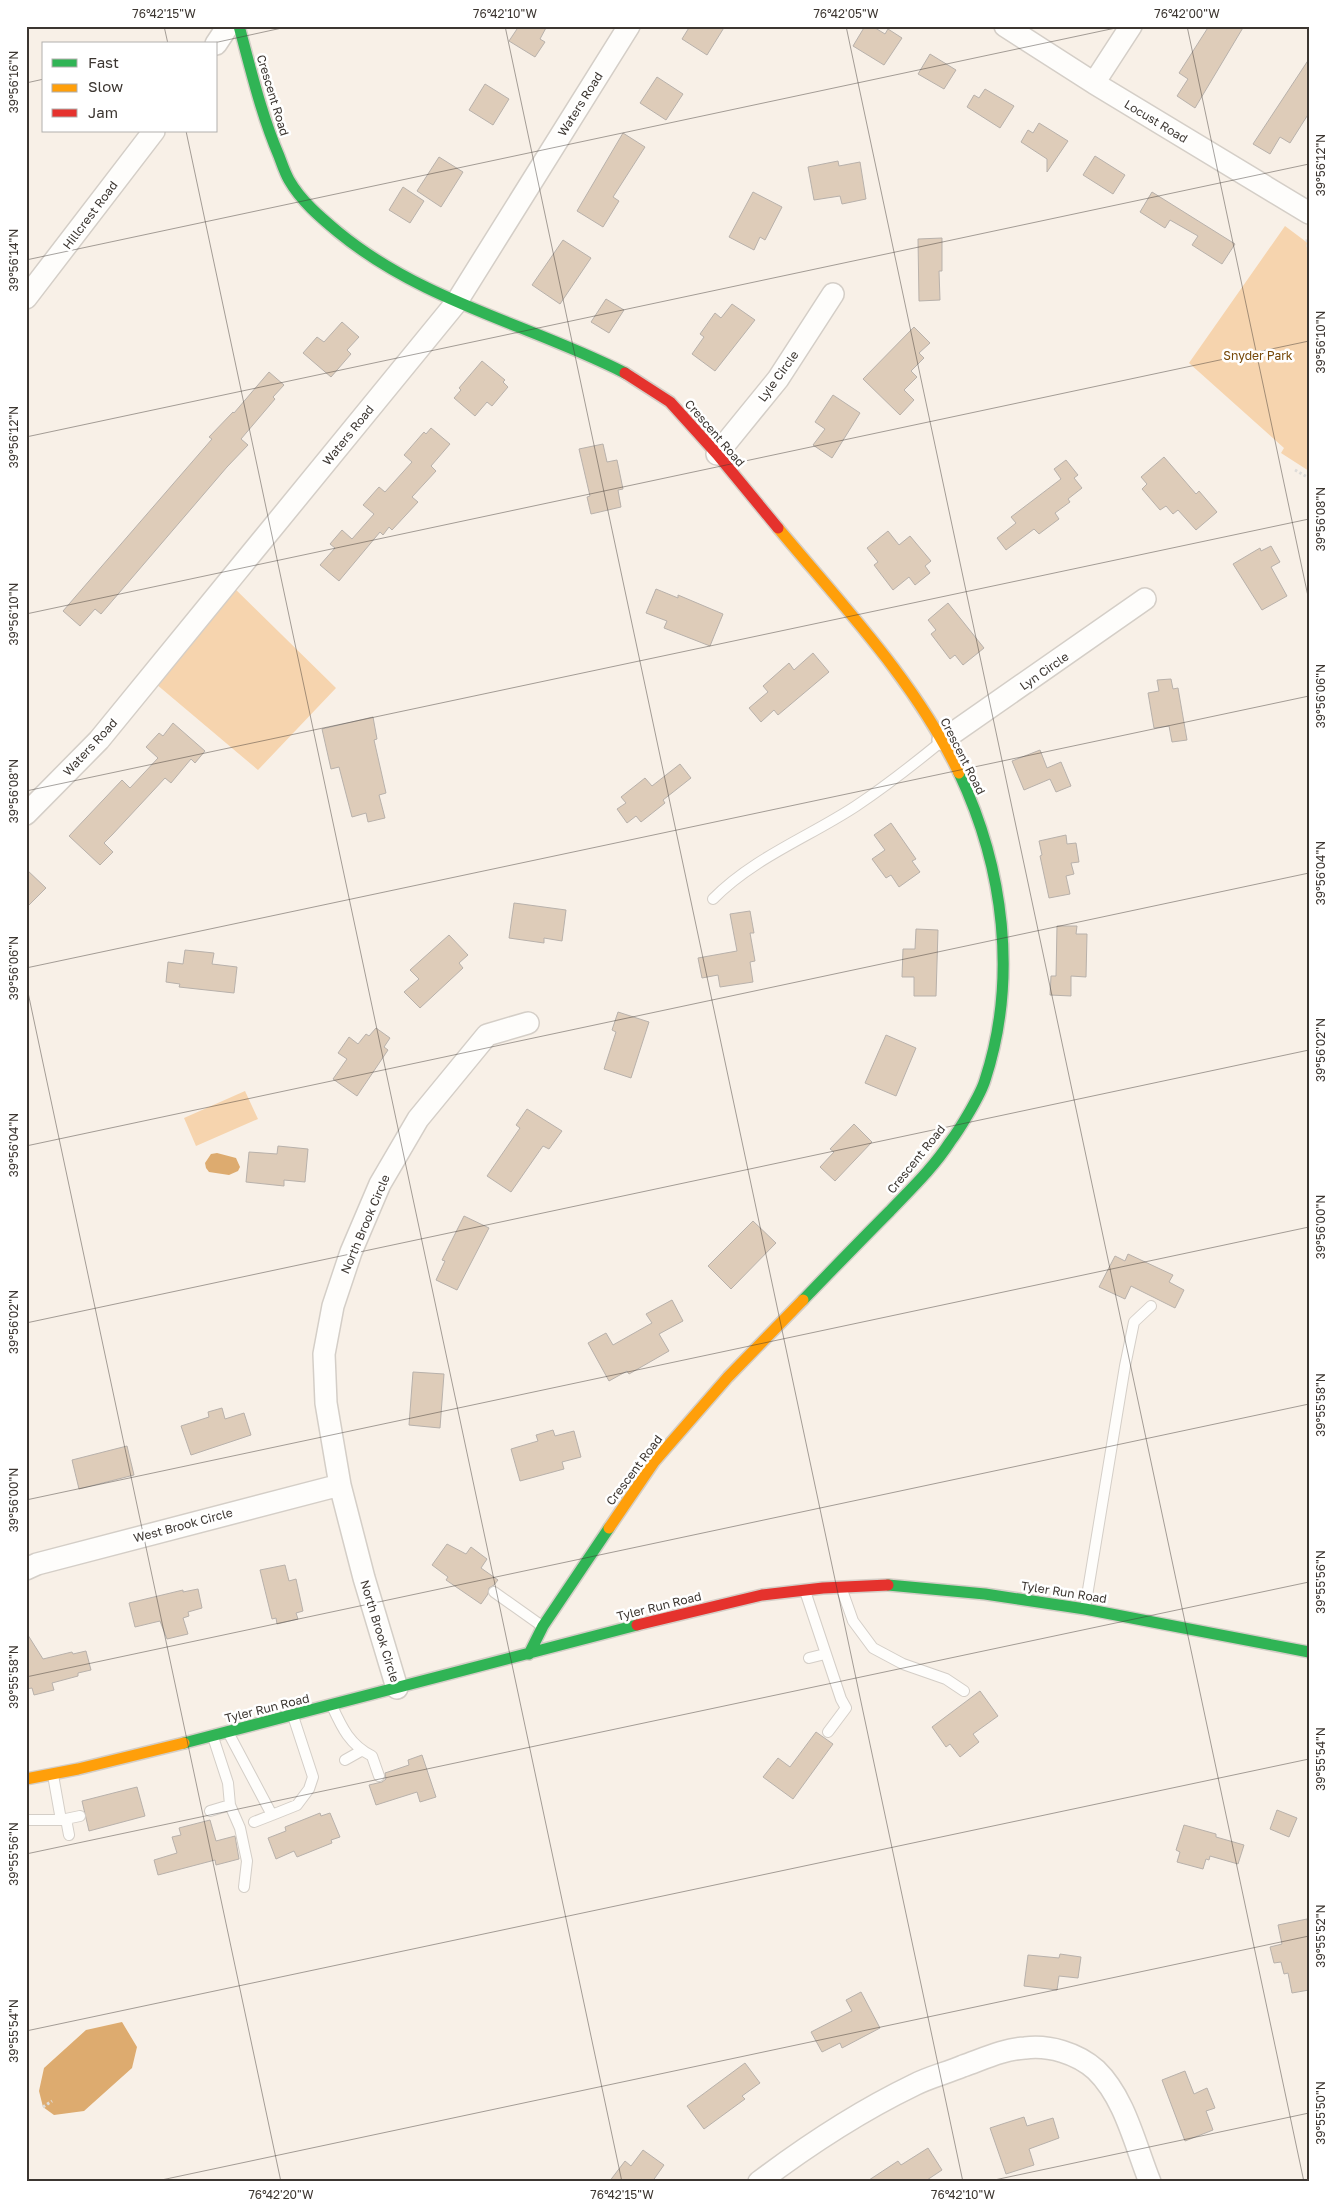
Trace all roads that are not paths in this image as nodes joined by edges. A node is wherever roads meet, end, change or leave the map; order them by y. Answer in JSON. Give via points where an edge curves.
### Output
{"nodes":[{"id":1,"x":228,"y":26,"type":"edge"},
{"id":2,"x":239,"y":26,"type":"edge"},
{"id":3,"x":629,"y":26,"type":"edge"},
{"id":4,"x":1006,"y":26,"type":"edge"},
{"id":5,"x":1131,"y":26,"type":"edge"},
{"id":6,"x":217,"y":42,"type":"edge"},
{"id":7,"x":1094,"y":84,"type":"junction"},
{"id":8,"x":153,"y":132,"type":"edge"},
{"id":9,"x":1309,"y":213,"type":"edge"},
{"id":10,"x":833,"y":294,"type":"dead end"},
{"id":11,"x":26,"y":298,"type":"edge"},
{"id":12,"x":456,"y":303,"type":"junction"},
{"id":13,"x":717,"y":454,"type":"junction"},
{"id":14,"x":1145,"y":599,"type":"dead end"},
{"id":15,"x":942,"y":740,"type":"junction"},
{"id":16,"x":26,"y":814,"type":"edge"},
{"id":17,"x":712,"y":899,"type":"dead end"},
{"id":18,"x":528,"y":1023,"type":"dead end"},
{"id":19,"x":1151,"y":1306,"type":"dead end"},
{"id":20,"x":340,"y":1484,"type":"junction"},
{"id":21,"x":26,"y":1569,"type":"edge"},
{"id":22,"x":840,"y":1586,"type":"junction"},
{"id":23,"x":805,"y":1590,"type":"junction"},
{"id":24,"x":494,"y":1592,"type":"dead end"},
{"id":25,"x":1085,"y":1609,"type":"junction"},
{"id":26,"x":543,"y":1626,"type":"junction"},
{"id":27,"x":1309,"y":1652,"type":"edge"},
{"id":28,"x":529,"y":1654,"type":"junction"},
{"id":29,"x":825,"y":1654,"type":"junction"},
{"id":30,"x":809,"y":1658,"type":"dead end"},
{"id":31,"x":397,"y":1688,"type":"junction"},
{"id":32,"x":964,"y":1691,"type":"dead end"},
{"id":33,"x":332,"y":1705,"type":"junction"},
{"id":34,"x":293,"y":1716,"type":"junction"},
{"id":35,"x":229,"y":1732,"type":"junction"},
{"id":36,"x":828,"y":1732,"type":"dead end"},
{"id":37,"x":213,"y":1736,"type":"junction"},
{"id":38,"x":362,"y":1751,"type":"junction"},
{"id":39,"x":345,"y":1760,"type":"dead end"},
{"id":40,"x":53,"y":1775,"type":"junction"},
{"id":41,"x":378,"y":1776,"type":"dead end"},
{"id":42,"x":26,"y":1779,"type":"edge"},
{"id":43,"x":230,"y":1805,"type":"junction"},
{"id":44,"x":210,"y":1811,"type":"dead end"},
{"id":45,"x":272,"y":1815,"type":"junction"},
{"id":46,"x":80,"y":1816,"type":"dead end"},
{"id":47,"x":26,"y":1820,"type":"edge"},
{"id":48,"x":63,"y":1820,"type":"junction"},
{"id":49,"x":254,"y":1822,"type":"dead end"},
{"id":50,"x":69,"y":1835,"type":"dead end"},
{"id":51,"x":244,"y":1887,"type":"dead end"},
{"id":52,"x":759,"y":2182,"type":"edge"},
{"id":53,"x":1150,"y":2182,"type":"edge"}],
"edges":[{"from":1,"to":6,"type":"street"},
{"from":2,"to":12,"type":"street","name":"Crescent Road","via":[[267,129],[290,180],[313,211],[389,268]]},
{"from":3,"to":12,"type":"street","name":"Waters Road"},
{"from":4,"to":7,"type":"street","name":"Locust Road"},
{"from":5,"to":7,"type":"street"},
{"from":7,"to":9,"type":"street","name":"Locust Road"},
{"from":8,"to":11,"type":"street","name":"Hillcrest Road"},
{"from":10,"to":13,"type":"street","name":"Lyle Circle","via":[[778,379]]},
{"from":12,"to":13,"type":"street","name":"Crescent Road","via":[[587,354],[628,374],[670,402]]},
{"from":12,"to":16,"type":"street","name":"Waters Road","via":[[99,740]]},
{"from":13,"to":15,"type":"street","name":"Crescent Road","via":[[884,655]]},
{"from":14,"to":15,"type":"street","name":"Lyn Circle"},
{"from":15,"to":17,"type":"lane","via":[[856,806],[783,848],[726,885]]},
{"from":15,"to":26,"type":"street","name":"Crescent Road","via":[[965,786],[986,842],[1002,924],[1002,1000],[985,1081],[950,1143],[918,1182],[728,1377],[654,1462]]},
{"from":18,"to":20,"type":"street","name":"North Brook Circle","via":[[487,1035],[418,1119],[380,1184],[351,1252],[333,1306],[324,1354],[326,1403]]},
{"from":19,"to":25,"type":"lane","via":[[1134,1322]]},
{"from":20,"to":21,"type":"street","name":"West Brook Circle"},
{"from":20,"to":31,"type":"street","name":"North Brook Circle"},
{"from":22,"to":23,"type":"street","name":"Tyler Run Road"},
{"from":22,"to":25,"type":"street","name":"Tyler Run Road","via":[[898,1585]]},
{"from":22,"to":32,"type":"lane","via":[[853,1621],[873,1648],[903,1664],[946,1679]]},
{"from":23,"to":28,"type":"street","name":"Tyler Run Road","via":[[762,1595]]},
{"from":23,"to":29,"type":"lane"},
{"from":24,"to":26,"type":"lane"},
{"from":25,"to":27,"type":"street","name":"Tyler Run Road"},
{"from":26,"to":28,"type":"street","name":"Crescent Road"},
{"from":28,"to":31,"type":"street","name":"Tyler Run Road"},
{"from":29,"to":30,"type":"lane"},
{"from":29,"to":36,"type":"lane","via":[[846,1708]]},
{"from":31,"to":33,"type":"street","name":"Tyler Run Road"},
{"from":33,"to":34,"type":"street","name":"Tyler Run Road"},
{"from":33,"to":38,"type":"lane","via":[[345,1735]]},
{"from":34,"to":35,"type":"street","name":"Tyler Run Road"},
{"from":34,"to":45,"type":"lane","via":[[313,1777],[297,1805]]},
{"from":35,"to":37,"type":"street","name":"Tyler Run Road"},
{"from":35,"to":45,"type":"lane"},
{"from":37,"to":40,"type":"street","name":"Tyler Run Road"},
{"from":37,"to":43,"type":"lane","via":[[228,1783]]},
{"from":38,"to":39,"type":"lane"},
{"from":38,"to":41,"type":"lane","via":[[372,1756]]},
{"from":40,"to":42,"type":"street","name":"Tyler Run Road"},
{"from":40,"to":48,"type":"lane"},
{"from":43,"to":44,"type":"lane"},
{"from":43,"to":51,"type":"lane","via":[[240,1828],[247,1861]]},
{"from":45,"to":49,"type":"lane"},
{"from":46,"to":48,"type":"lane"},
{"from":47,"to":48,"type":"lane"},
{"from":48,"to":50,"type":"lane"},
{"from":52,"to":53,"type":"street","via":[[804,2148],[915,2084],[1003,2052],[1025,2048],[1060,2051],[1081,2059],[1095,2070],[1120,2104]]}]}
